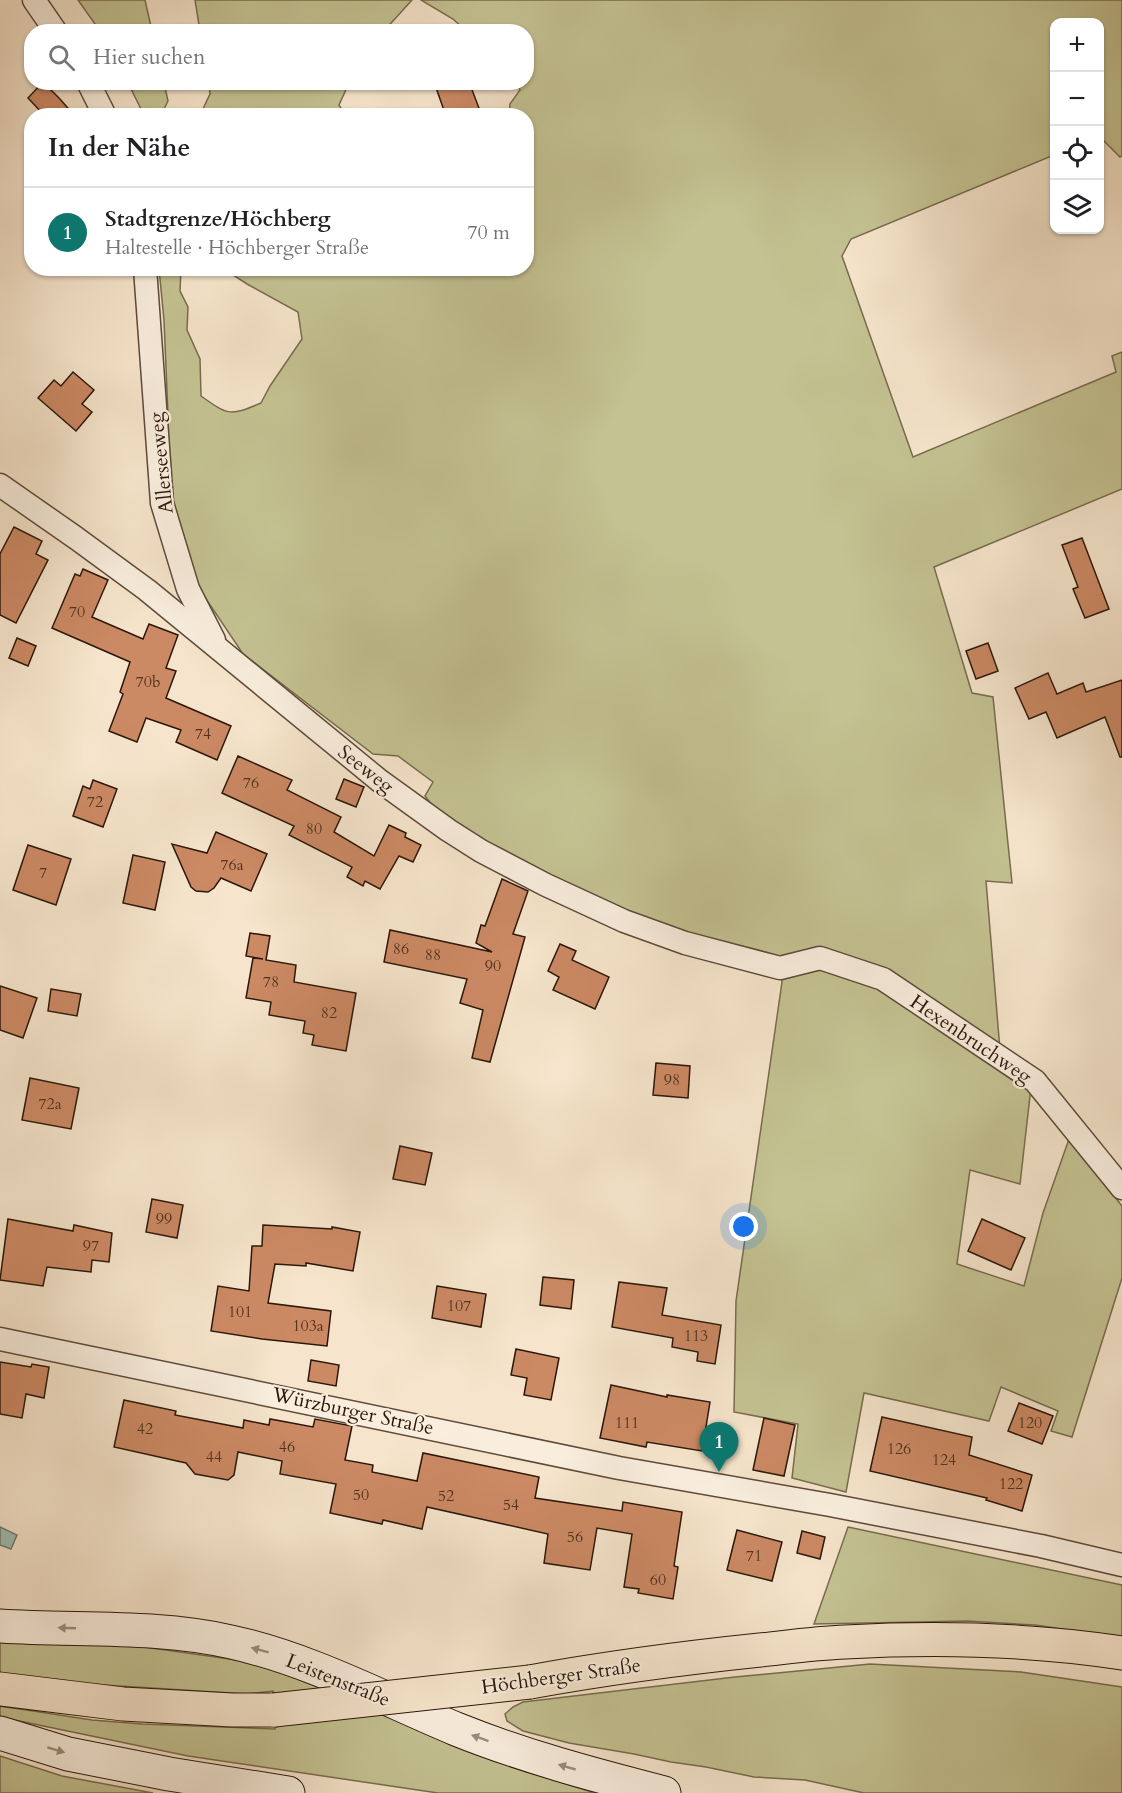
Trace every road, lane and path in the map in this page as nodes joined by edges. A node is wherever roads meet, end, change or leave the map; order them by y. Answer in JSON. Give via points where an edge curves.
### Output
{"nodes":[{"id":1,"x":34,"y":0,"type":"edge"},
{"id":2,"x":51,"y":24,"type":"edge"},
{"id":3,"x":92,"y":90,"type":"edge"},
{"id":4,"x":101,"y":108,"type":"edge"},
{"id":5,"x":146,"y":276,"type":"edge"},
{"id":6,"x":3,"y":495,"type":"edge"},
{"id":7,"x":218,"y":647,"type":"junction"},
{"id":8,"x":780,"y":968,"type":"joint"},
{"id":9,"x":1122,"y":1188,"type":"edge"},
{"id":10,"x":0,"y":1339,"type":"edge"},
{"id":11,"x":1122,"y":1565,"type":"edge"},
{"id":12,"x":0,"y":1626,"type":"edge"},
{"id":13,"x":1122,"y":1653,"type":"edge"},
{"id":14,"x":0,"y":1689,"type":"edge"},
{"id":15,"x":0,"y":1733,"type":"edge"},
{"id":16,"x":288,"y":1793,"type":"edge"},
{"id":17,"x":664,"y":1793,"type":"edge"}],
"edges":[{"from":1,"to":2,"type":"street"},
{"from":3,"to":4,"type":"street"},
{"from":5,"to":7,"type":"street","name":"Allerseeweg","via":[[162,503],[188,589]]},
{"from":6,"to":7,"type":"street","name":"Seeweg","via":[[147,590]]},
{"from":7,"to":8,"type":"street","name":"Seeweg","via":[[380,781],[481,851],[624,921],[685,943]]},
{"from":8,"to":9,"type":"street","name":"Hexenbruchweg","via":[[820,958],[883,979],[1035,1081]]},
{"from":10,"to":11,"type":"street","name":"Würzburger Straße","via":[[619,1468],[912,1521]]},
{"from":17,"to":12,"type":"main road","name":"Leistenstraße","one_way":true,"via":[[535,1758],[286,1657],[230,1642],[152,1631]]},
{"from":13,"to":14,"type":"main road","name":"Höchberger Straße","bridge":true,"via":[[955,1639],[844,1642],[274,1710],[123,1704]]},
{"from":15,"to":16,"type":"main road","one_way":true,"via":[[68,1754]]}]}
